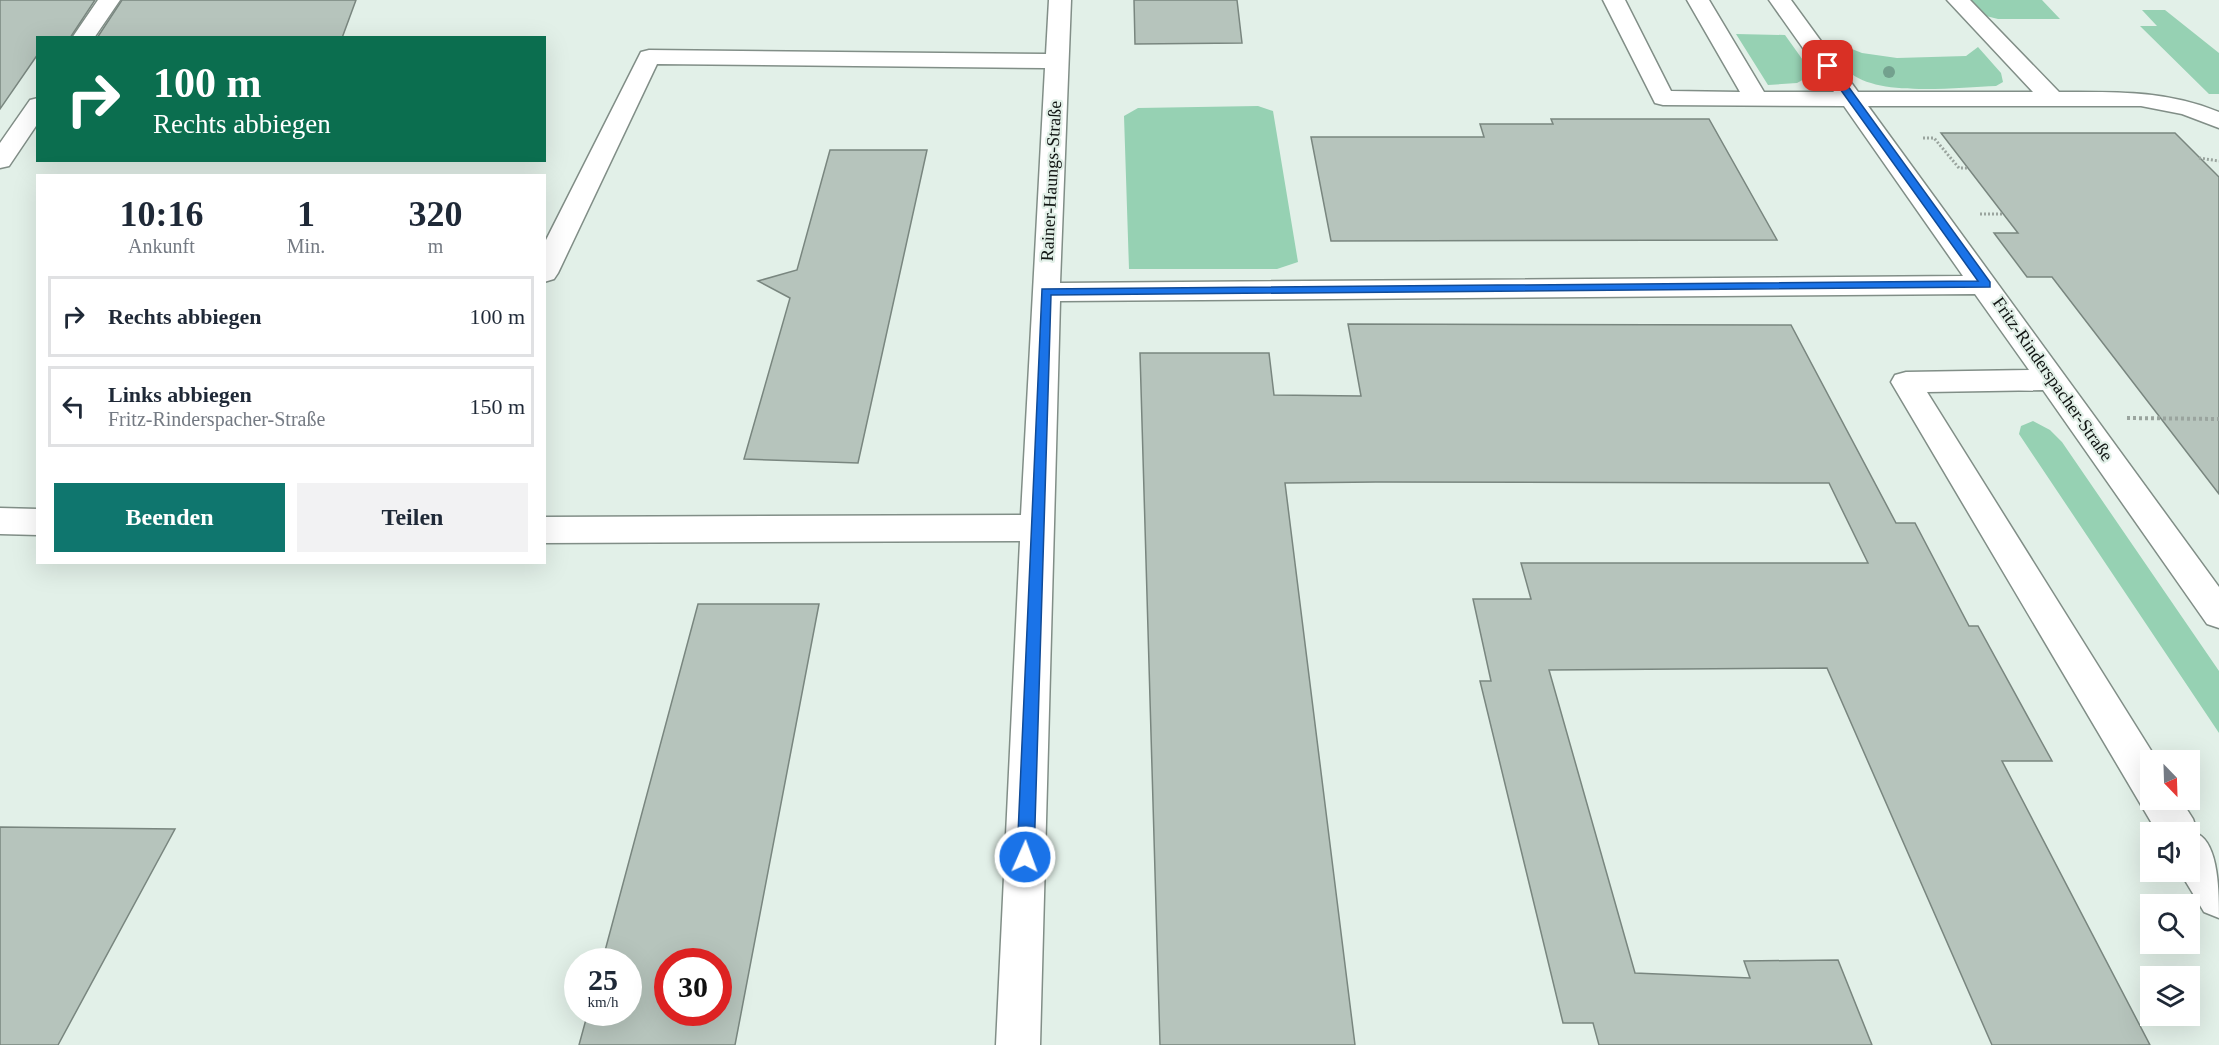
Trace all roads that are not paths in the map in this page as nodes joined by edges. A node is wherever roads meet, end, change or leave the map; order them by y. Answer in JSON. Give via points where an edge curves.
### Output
{"nodes":[{"id":1,"x":109,"y":0,"type":"edge"},
{"id":2,"x":1060,"y":0,"type":"edge"},
{"id":3,"x":1614,"y":0,"type":"edge"},
{"id":4,"x":1698,"y":0,"type":"edge"},
{"id":5,"x":1780,"y":0,"type":"edge"},
{"id":6,"x":1958,"y":0,"type":"edge"},
{"id":7,"x":84,"y":36,"type":"edge"},
{"id":8,"x":1058,"y":61,"type":"junction"},
{"id":9,"x":1756,"y":99,"type":"junction"},
{"id":10,"x":2053,"y":99,"type":"junction"},
{"id":11,"x":1852,"y":100,"type":"junction"},
{"id":12,"x":36,"y":108,"type":"edge"},
{"id":13,"x":2219,"y":121,"type":"edge"},
{"id":14,"x":0,"y":161,"type":"edge"},
{"id":15,"x":546,"y":269,"type":"edge"},
{"id":16,"x":1986,"y":285,"type":"junction"},
{"id":17,"x":1046,"y":292,"type":"junction"},
{"id":18,"x":2053,"y":380,"type":"junction"},
{"id":19,"x":0,"y":521,"type":"edge"},
{"id":20,"x":36,"y":522,"type":"edge"},
{"id":21,"x":1038,"y":528,"type":"junction"},
{"id":22,"x":546,"y":530,"type":"edge"},
{"id":23,"x":2219,"y":614,"type":"edge"},
{"id":24,"x":2140,"y":768,"type":"edge"},
{"id":25,"x":2200,"y":867,"type":"edge"},
{"id":26,"x":2219,"y":898,"type":"edge"},
{"id":27,"x":1018,"y":1045,"type":"edge"}],
"edges":[{"from":1,"to":7,"type":"street"},
{"from":2,"to":8,"type":"street","name":"Rainer-Haungs-Straße"},
{"from":3,"to":9,"type":"street","via":[[1664,98]]},
{"from":4,"to":9,"type":"street"},
{"from":5,"to":11,"type":"street","name":"Fritz-Rinderspacher-Straße"},
{"from":6,"to":10,"type":"street"},
{"from":8,"to":15,"type":"street","via":[[649,57]]},
{"from":8,"to":17,"type":"street","name":"Rainer-Haungs-Straße"},
{"from":9,"to":11,"type":"street"},
{"from":10,"to":11,"type":"street"},
{"from":10,"to":13,"type":"street","via":[[2141,99],[2188,108]]},
{"from":11,"to":16,"type":"street","name":"Fritz-Rinderspacher-Straße"},
{"from":12,"to":14,"type":"street"},
{"from":16,"to":17,"type":"street"},
{"from":16,"to":18,"type":"street","name":"Fritz-Rinderspacher-Straße"},
{"from":17,"to":21,"type":"street","name":"Rainer-Haungs-Straße"},
{"from":18,"to":23,"type":"street","name":"Fritz-Rinderspacher-Straße"},
{"from":18,"to":24,"type":"street","via":[[1906,382]]},
{"from":19,"to":20,"type":"street"},
{"from":21,"to":22,"type":"street"},
{"from":21,"to":27,"type":"street","name":"Rainer-Haungs-Straße"},
{"from":25,"to":26,"type":"street"}]}
